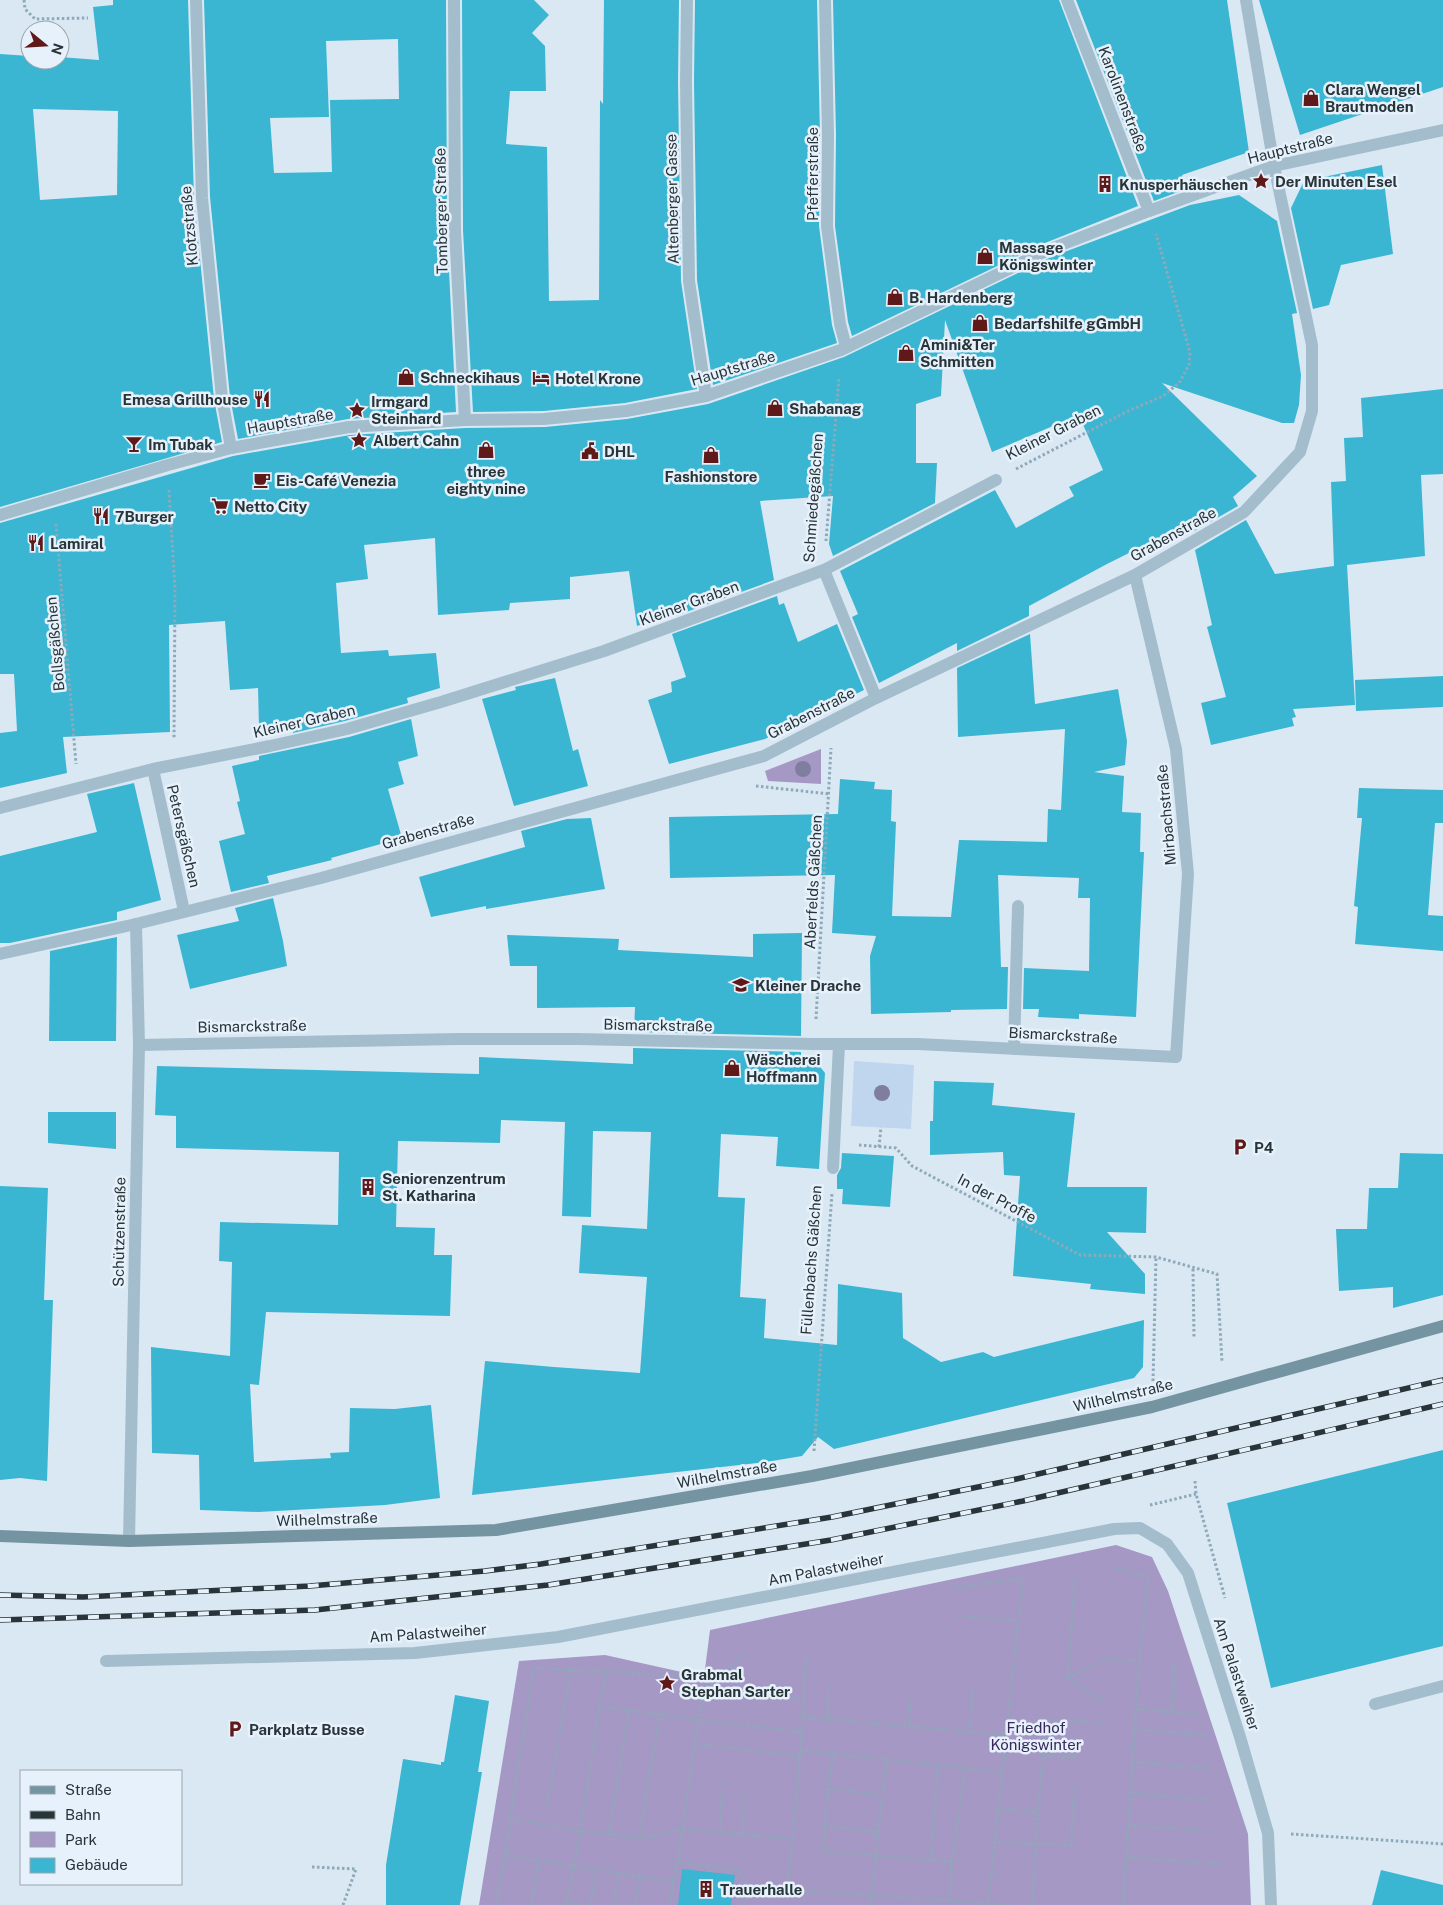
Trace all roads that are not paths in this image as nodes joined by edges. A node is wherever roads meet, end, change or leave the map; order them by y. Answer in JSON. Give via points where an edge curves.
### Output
{"nodes":[{"id":1,"x":196,"y":0,"type":"edge"},
{"id":2,"x":454,"y":0,"type":"edge"},
{"id":3,"x":688,"y":0,"type":"edge"},
{"id":4,"x":825,"y":0,"type":"edge"},
{"id":5,"x":1067,"y":0,"type":"edge"},
{"id":6,"x":1246,"y":0,"type":"edge"},
{"id":7,"x":1443,"y":130,"type":"edge"},
{"id":8,"x":1274,"y":166,"type":"junction"},
{"id":9,"x":1150,"y":211,"type":"junction"},
{"id":10,"x":844,"y":349,"type":"junction"},
{"id":11,"x":706,"y":396,"type":"junction"},
{"id":12,"x":465,"y":420,"type":"junction"},
{"id":13,"x":230,"y":448,"type":"junction"},
{"id":14,"x":996,"y":480,"type":"road end"},
{"id":15,"x":0,"y":515,"type":"edge"},
{"id":16,"x":824,"y":570,"type":"junction"},
{"id":17,"x":1134,"y":575,"type":"junction"},
{"id":18,"x":876,"y":698,"type":"junction"},
{"id":19,"x":152,"y":769,"type":"junction"},
{"id":20,"x":0,"y":808,"type":"edge"},
{"id":21,"x":1018,"y":906,"type":"dead end"},
{"id":22,"x":184,"y":911,"type":"junction"},
{"id":23,"x":136,"y":924,"type":"junction"},
{"id":24,"x":0,"y":954,"type":"edge"},
{"id":25,"x":139,"y":1045,"type":"junction"},
{"id":26,"x":839,"y":1045,"type":"junction"},
{"id":27,"x":1014,"y":1049,"type":"junction"},
{"id":28,"x":1176,"y":1057,"type":"joint"},
{"id":29,"x":833,"y":1168,"type":"road end"},
{"id":30,"x":1443,"y":1326,"type":"edge"},
{"id":31,"x":0,"y":1536,"type":"edge"},
{"id":32,"x":129,"y":1541,"type":"junction"},
{"id":33,"x":106,"y":1661,"type":"dead end"},
{"id":34,"x":1443,"y":1686,"type":"edge"},
{"id":35,"x":1375,"y":1704,"type":"dead end"},
{"id":36,"x":1271,"y":1905,"type":"edge"}],
"edges":[{"from":1,"to":13,"type":"street","name":"Klotzstraße","via":[[202,198]]},
{"from":2,"to":12,"type":"street","name":"Tomberger Straße","via":[[455,230]]},
{"from":3,"to":11,"type":"street","name":"Altenberger Gasse","via":[[689,281]]},
{"from":4,"to":10,"type":"street","name":"Pfefferstraße","via":[[827,226]]},
{"from":5,"to":9,"type":"street","name":"Karolinenstraße"},
{"from":6,"to":8,"type":"street","name":"Grabenstraße"},
{"from":7,"to":8,"type":"street","name":"Hauptstraße"},
{"from":8,"to":9,"type":"street","name":"Hauptstraße"},
{"from":8,"to":17,"type":"street","name":"Grabenstraße","via":[[1312,346],[1312,411],[1300,452],[1244,512]]},
{"from":9,"to":10,"type":"street","name":"Hauptstraße","via":[[1048,250]]},
{"from":10,"to":11,"type":"street","name":"Hauptstraße"},
{"from":11,"to":12,"type":"street","name":"Hauptstraße","via":[[626,411],[544,419]]},
{"from":12,"to":13,"type":"street","name":"Hauptstraße","via":[[349,427]]},
{"from":13,"to":15,"type":"street","name":"Hauptstraße"},
{"from":14,"to":16,"type":"street","name":"Kleiner Graben"},
{"from":16,"to":18,"type":"street","name":"Schmiedegäßchen"},
{"from":16,"to":19,"type":"street","name":"Kleiner Graben","via":[[604,651],[441,702],[347,729]]},
{"from":17,"to":18,"type":"street","name":"Grabenstraße"},
{"from":17,"to":28,"type":"street","name":"Mirbachstraße","via":[[1176,749],[1188,874]]},
{"from":18,"to":22,"type":"street","name":"Grabenstraße","via":[[764,756],[321,878]]},
{"from":19,"to":20,"type":"street","name":"Kleiner Graben"},
{"from":19,"to":22,"type":"street","name":"Petersgäßchen"},
{"from":21,"to":27,"type":"street"},
{"from":22,"to":23,"type":"street","name":"Grabenstraße"},
{"from":23,"to":24,"type":"street","name":"Grabenstraße"},
{"from":23,"to":25,"type":"street","name":"Schützenstraße"},
{"from":25,"to":26,"type":"street","name":"Bismarckstraße","via":[[587,1039]]},
{"from":25,"to":32,"type":"street","name":"Schützenstraße"},
{"from":26,"to":27,"type":"street","name":"Bismarckstraße","via":[[918,1044]]},
{"from":26,"to":29,"type":"street","name":"Füllenbachs Gäßchen"},
{"from":27,"to":28,"type":"street","name":"Bismarckstraße"},
{"from":30,"to":32,"type":"street","name":"Wilhelmstraße","via":[[1152,1407],[812,1476],[496,1530]]},
{"from":31,"to":32,"type":"street","name":"Wilhelmstraße"},
{"from":33,"to":36,"type":"street","name":"Am Palastweiher","via":[[415,1653],[558,1637],[1114,1529],[1140,1528],[1167,1544],[1188,1573],[1268,1833]]},
{"from":34,"to":35,"type":"street"}]}
